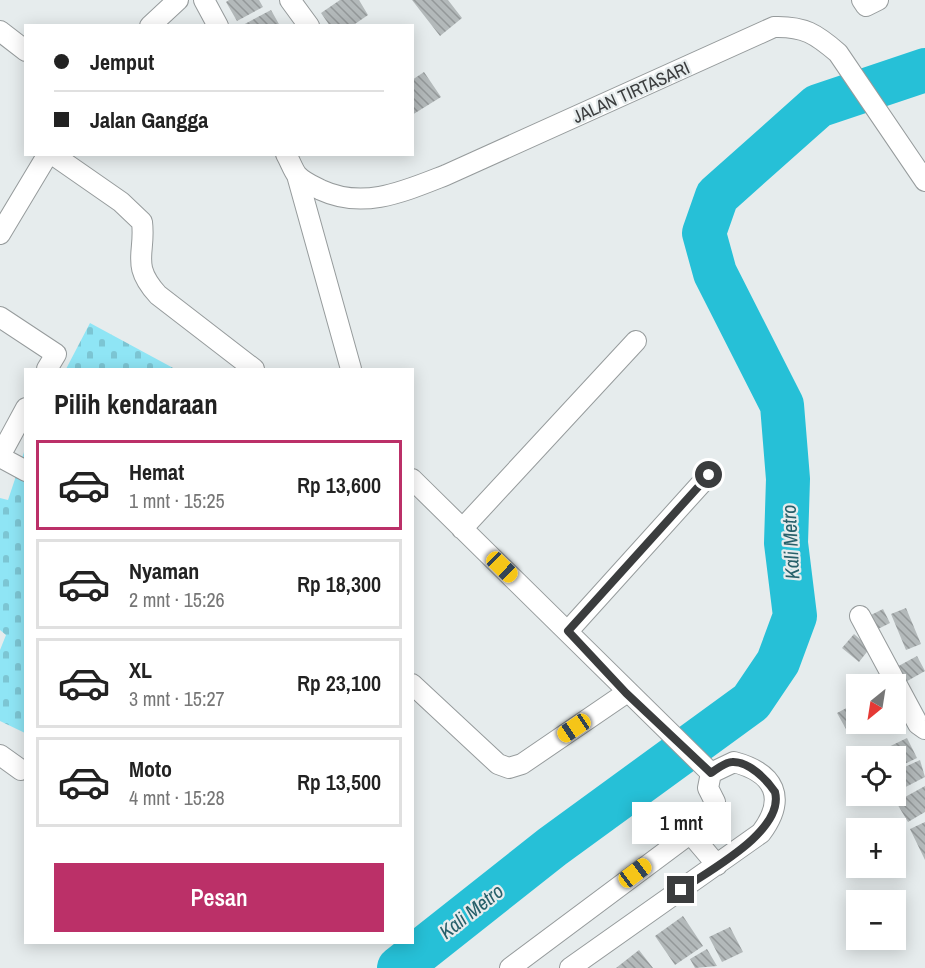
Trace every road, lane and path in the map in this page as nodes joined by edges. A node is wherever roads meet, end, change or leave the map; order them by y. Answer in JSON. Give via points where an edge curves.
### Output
{"nodes":[{"id":1,"x":177,"y":0,"type":"edge"},
{"id":2,"x":204,"y":0,"type":"edge"},
{"id":3,"x":290,"y":0,"type":"edge"},
{"id":4,"x":862,"y":0,"type":"edge"},
{"id":5,"x":878,"y":0,"type":"edge"},
{"id":6,"x":152,"y":24,"type":"edge"},
{"id":7,"x":217,"y":24,"type":"edge"},
{"id":8,"x":308,"y":24,"type":"edge"},
{"id":9,"x":0,"y":31,"type":"edge"},
{"id":10,"x":24,"y":49,"type":"edge"},
{"id":11,"x":47,"y":156,"type":"edge"},
{"id":12,"x":55,"y":156,"type":"edge"},
{"id":13,"x":287,"y":156,"type":"edge"},
{"id":14,"x":297,"y":176,"type":"junction"},
{"id":15,"x":925,"y":181,"type":"edge"},
{"id":16,"x":0,"y":234,"type":"edge"},
{"id":17,"x":0,"y":317,"type":"edge"},
{"id":18,"x":636,"y":341,"type":"dead end"},
{"id":19,"x":48,"y":368,"type":"edge"},
{"id":20,"x":253,"y":368,"type":"edge"},
{"id":21,"x":351,"y":368,"type":"edge"},
{"id":22,"x":24,"y":412,"type":"edge"},
{"id":23,"x":0,"y":456,"type":"edge"},
{"id":24,"x":24,"y":470,"type":"edge"},
{"id":25,"x":709,"y":475,"type":"dead end"},
{"id":26,"x":414,"y":481,"type":"edge"},
{"id":27,"x":462,"y":529,"type":"junction"},
{"id":28,"x":860,"y":616,"type":"dead end"},
{"id":29,"x":568,"y":631,"type":"junction"},
{"id":30,"x":414,"y":686,"type":"edge"},
{"id":31,"x":626,"y":693,"type":"junction"},
{"id":32,"x":925,"y":729,"type":"edge"},
{"id":33,"x":0,"y":755,"type":"edge"},
{"id":34,"x":706,"y":768,"type":"junction"},
{"id":35,"x":21,"y":770,"type":"dead end"},
{"id":36,"x":689,"y":832,"type":"junction"},
{"id":37,"x":717,"y":866,"type":"junction"},
{"id":38,"x":510,"y":968,"type":"edge"},
{"id":39,"x":570,"y":968,"type":"edge"}],
"edges":[{"from":1,"to":6,"type":"street"},
{"from":2,"to":7,"type":"street"},
{"from":3,"to":8,"type":"street"},
{"from":4,"to":5,"type":"street","via":[[866,6]]},
{"from":9,"to":10,"type":"street"},
{"from":11,"to":16,"type":"street"},
{"from":12,"to":20,"type":"street","via":[[121,202],[142,222],[139,257],[148,283],[159,295]]},
{"from":13,"to":14,"type":"street"},
{"from":14,"to":15,"type":"street","name":"JALAN TIRTASARI","via":[[346,198],[373,199],[405,191],[774,27],[796,27],[819,37],[838,53]]},
{"from":14,"to":21,"type":"street"},
{"from":17,"to":19,"type":"street","via":[[56,354]]},
{"from":18,"to":27,"type":"street"},
{"from":22,"to":23,"type":"street"},
{"from":23,"to":24,"type":"street"},
{"from":25,"to":29,"type":"street"},
{"from":26,"to":27,"type":"street"},
{"from":27,"to":29,"type":"street"},
{"from":28,"to":32,"type":"street","via":[[918,724]]},
{"from":29,"to":31,"type":"street"},
{"from":30,"to":31,"type":"street","via":[[498,764],[509,768],[522,764]]},
{"from":31,"to":34,"type":"street"},
{"from":33,"to":35,"type":"street"},
{"from":34,"to":36,"type":"street","via":[[714,808],[707,821]]},
{"from":34,"to":37,"type":"street","via":[[740,763],[770,785],[777,800],[761,833]]},
{"from":36,"to":37,"type":"street"},
{"from":36,"to":38,"type":"street"},
{"from":37,"to":39,"type":"street"}]}
